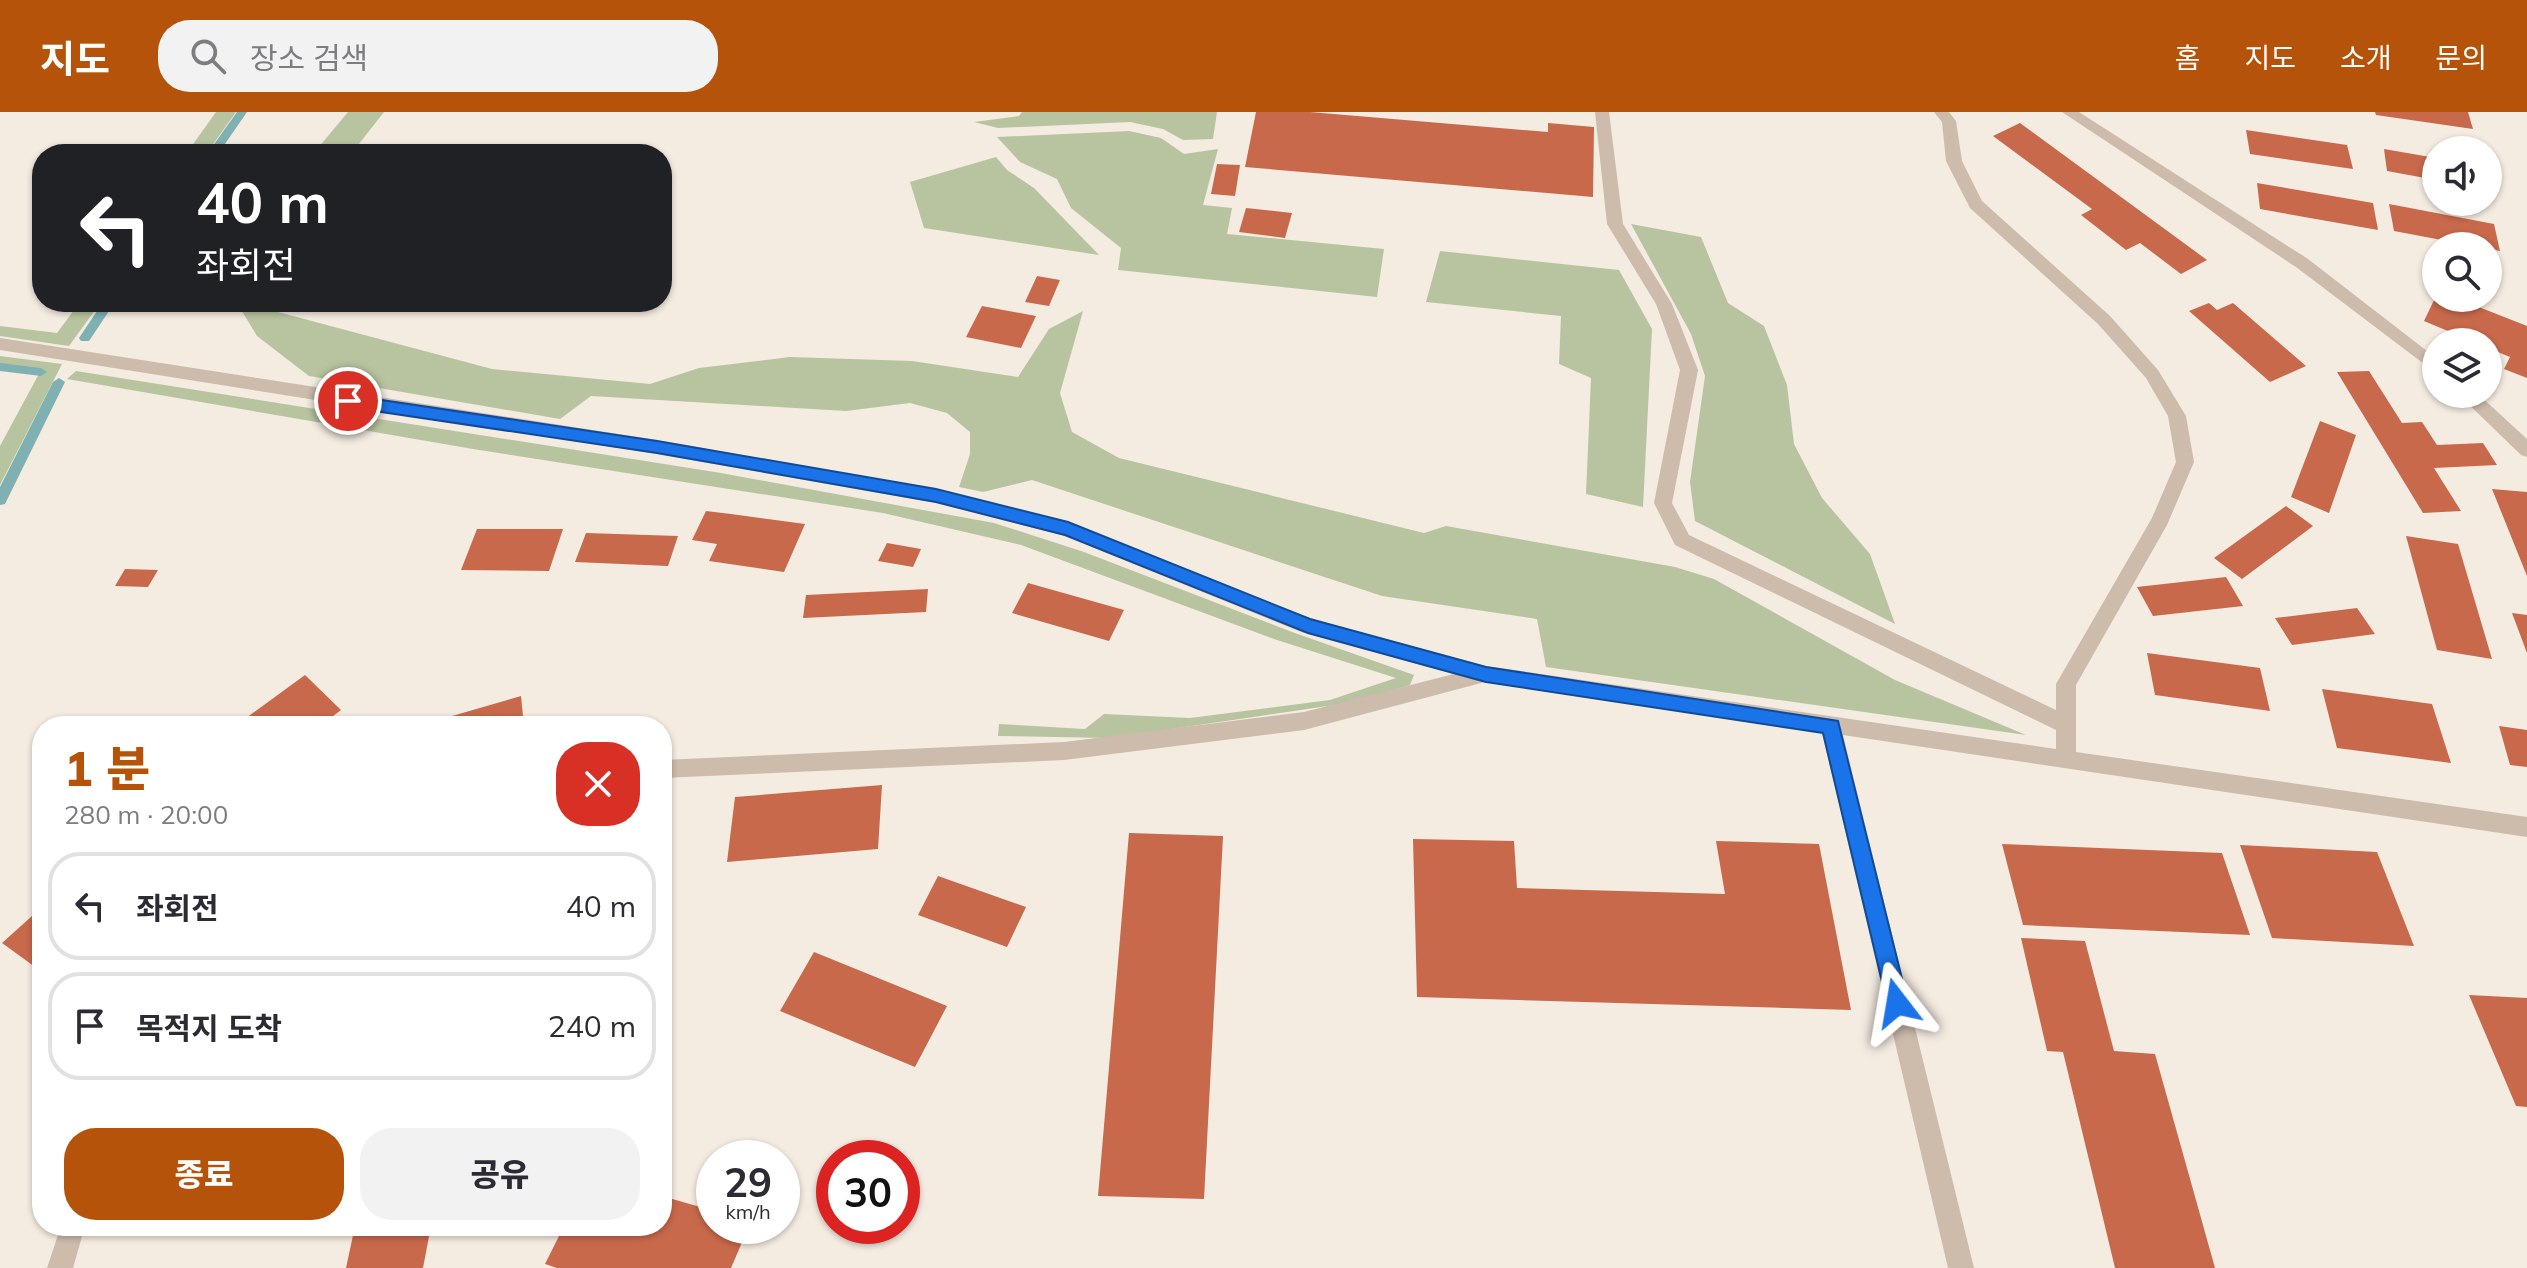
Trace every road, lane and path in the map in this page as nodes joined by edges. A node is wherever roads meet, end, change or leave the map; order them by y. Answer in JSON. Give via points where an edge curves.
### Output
{"nodes":[{"id":1,"x":1602,"y":112,"type":"edge"},
{"id":2,"x":1941,"y":112,"type":"edge"},
{"id":3,"x":2069,"y":112,"type":"edge"},
{"id":4,"x":0,"y":344,"type":"edge"},
{"id":5,"x":2422,"y":356,"type":"edge"},
{"id":6,"x":2482,"y":408,"type":"edge"},
{"id":7,"x":2527,"y":450,"type":"edge"},
{"id":8,"x":1486,"y":674,"type":"junction"},
{"id":9,"x":2066,"y":725,"type":"junction"},
{"id":10,"x":1831,"y":727,"type":"junction"},
{"id":11,"x":2066,"y":761,"type":"junction"},
{"id":12,"x":672,"y":769,"type":"edge"},
{"id":13,"x":2527,"y":827,"type":"edge"},
{"id":14,"x":70,"y":1236,"type":"edge"},
{"id":15,"x":60,"y":1268,"type":"edge"},
{"id":16,"x":1961,"y":1268,"type":"edge"}],
"edges":[{"from":1,"to":9,"type":"street","via":[[1615,224],[1664,304],[1689,370],[1663,503],[1682,540]]},
{"from":2,"to":9,"type":"street","via":[[1949,121],[1954,161],[1976,204],[2104,320],[2152,374],[2177,416],[2185,462],[2160,520],[2066,684]]},
{"from":3,"to":5,"type":"street","via":[[2302,263]]},
{"from":4,"to":8,"type":"street","via":[[936,496],[1068,529],[1308,626]]},
{"from":6,"to":7,"type":"street"},
{"from":8,"to":10,"type":"street"},
{"from":8,"to":12,"type":"street","via":[[1304,721],[1064,751]]},
{"from":9,"to":11,"type":"street"},
{"from":10,"to":11,"type":"street"},
{"from":10,"to":16,"type":"street"},
{"from":11,"to":13,"type":"street"},
{"from":14,"to":15,"type":"street"}]}
